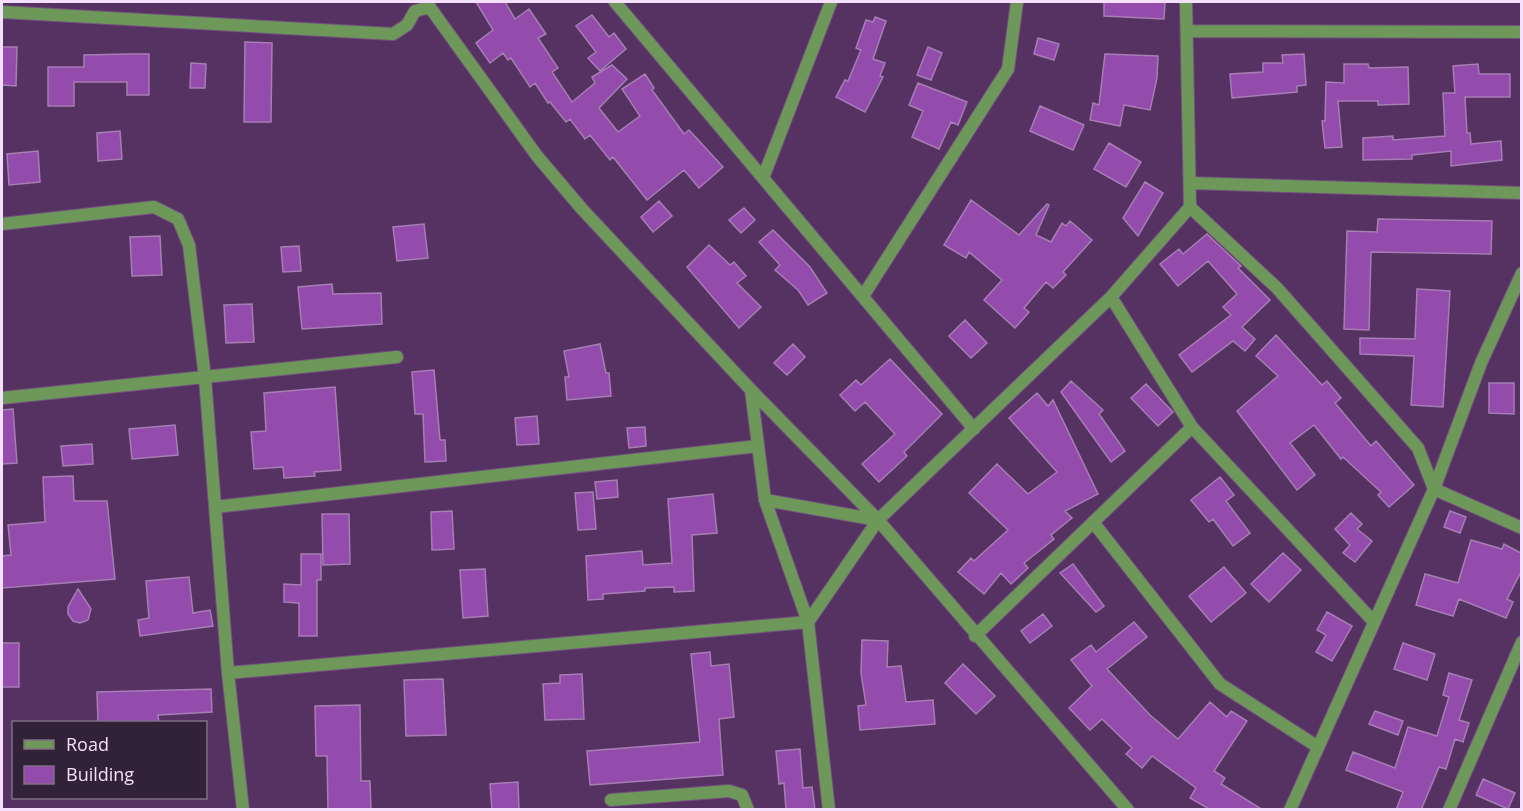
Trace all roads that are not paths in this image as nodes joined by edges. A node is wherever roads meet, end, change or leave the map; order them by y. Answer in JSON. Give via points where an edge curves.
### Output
{"nodes":[{"id":1,"x":615,"y":2,"type":"edge"},
{"id":2,"x":831,"y":2,"type":"edge"},
{"id":3,"x":1017,"y":2,"type":"edge"},
{"id":4,"x":1186,"y":2,"type":"edge"},
{"id":5,"x":428,"y":4,"type":"edge"},
{"id":6,"x":2,"y":12,"type":"edge"},
{"id":7,"x":1186,"y":31,"type":"junction"},
{"id":8,"x":1521,"y":32,"type":"edge"},
{"id":9,"x":763,"y":178,"type":"junction"},
{"id":10,"x":1190,"y":183,"type":"junction"},
{"id":11,"x":1521,"y":193,"type":"edge"},
{"id":12,"x":1190,"y":207,"type":"junction"},
{"id":13,"x":2,"y":224,"type":"edge"},
{"id":14,"x":1521,"y":273,"type":"edge"},
{"id":15,"x":1517,"y":293,"type":"edge"},
{"id":16,"x":863,"y":296,"type":"junction"},
{"id":17,"x":1111,"y":297,"type":"junction"},
{"id":18,"x":397,"y":357,"type":"dead end"},
{"id":19,"x":205,"y":378,"type":"junction"},
{"id":20,"x":751,"y":390,"type":"junction"},
{"id":21,"x":2,"y":398,"type":"edge"},
{"id":22,"x":1192,"y":427,"type":"junction"},
{"id":23,"x":974,"y":429,"type":"junction"},
{"id":24,"x":758,"y":446,"type":"junction"},
{"id":25,"x":1434,"y":489,"type":"junction"},
{"id":26,"x":765,"y":500,"type":"junction"},
{"id":27,"x":215,"y":507,"type":"junction"},
{"id":28,"x":878,"y":520,"type":"junction"},
{"id":29,"x":1093,"y":522,"type":"junction"},
{"id":30,"x":1521,"y":528,"type":"edge"},
{"id":31,"x":808,"y":622,"type":"junction"},
{"id":32,"x":1374,"y":622,"type":"junction"},
{"id":33,"x":975,"y":636,"type":"junction"},
{"id":34,"x":1521,"y":642,"type":"edge"},
{"id":35,"x":228,"y":673,"type":"junction"},
{"id":36,"x":1318,"y":747,"type":"junction"},
{"id":37,"x":611,"y":800,"type":"dead end"},
{"id":38,"x":243,"y":810,"type":"edge"},
{"id":39,"x":748,"y":810,"type":"edge"},
{"id":40,"x":829,"y":810,"type":"edge"},
{"id":41,"x":1128,"y":810,"type":"edge"},
{"id":42,"x":1290,"y":810,"type":"edge"},
{"id":43,"x":1449,"y":810,"type":"edge"}],
"edges":[{"from":1,"to":9,"type":"street"},
{"from":2,"to":9,"type":"street"},
{"from":3,"to":16,"type":"street","via":[[1008,69]]},
{"from":4,"to":7,"type":"street"},
{"from":5,"to":6,"type":"street","via":[[415,11],[407,25],[393,34]]},
{"from":5,"to":20,"type":"street","via":[[537,156]]},
{"from":7,"to":8,"type":"street"},
{"from":7,"to":10,"type":"street"},
{"from":9,"to":16,"type":"street"},
{"from":10,"to":11,"type":"street"},
{"from":10,"to":12,"type":"street"},
{"from":12,"to":17,"type":"street"},
{"from":12,"to":25,"type":"street","via":[[1277,288],[1418,448]]},
{"from":13,"to":19,"type":"street","via":[[154,207],[178,219],[189,245]]},
{"from":14,"to":15,"type":"street"},
{"from":15,"to":25,"type":"street","via":[[1481,363]]},
{"from":16,"to":23,"type":"street"},
{"from":17,"to":22,"type":"street"},
{"from":17,"to":23,"type":"street"},
{"from":18,"to":19,"type":"street"},
{"from":19,"to":21,"type":"street"},
{"from":19,"to":27,"type":"street"},
{"from":20,"to":24,"type":"street"},
{"from":20,"to":28,"type":"street"},
{"from":22,"to":29,"type":"street"},
{"from":22,"to":32,"type":"street"},
{"from":23,"to":28,"type":"street"},
{"from":24,"to":26,"type":"street"},
{"from":24,"to":27,"type":"street"},
{"from":25,"to":30,"type":"street"},
{"from":25,"to":32,"type":"street"},
{"from":26,"to":28,"type":"street"},
{"from":26,"to":31,"type":"street"},
{"from":27,"to":35,"type":"street"},
{"from":28,"to":31,"type":"street"},
{"from":28,"to":33,"type":"street"},
{"from":29,"to":33,"type":"street"},
{"from":29,"to":36,"type":"street","via":[[1220,684]]},
{"from":31,"to":35,"type":"street"},
{"from":31,"to":40,"type":"street"},
{"from":32,"to":36,"type":"street"},
{"from":33,"to":41,"type":"street"},
{"from":34,"to":43,"type":"street"},
{"from":35,"to":38,"type":"street"},
{"from":36,"to":42,"type":"street"},
{"from":37,"to":39,"type":"street","via":[[729,791],[742,795]]}]}
